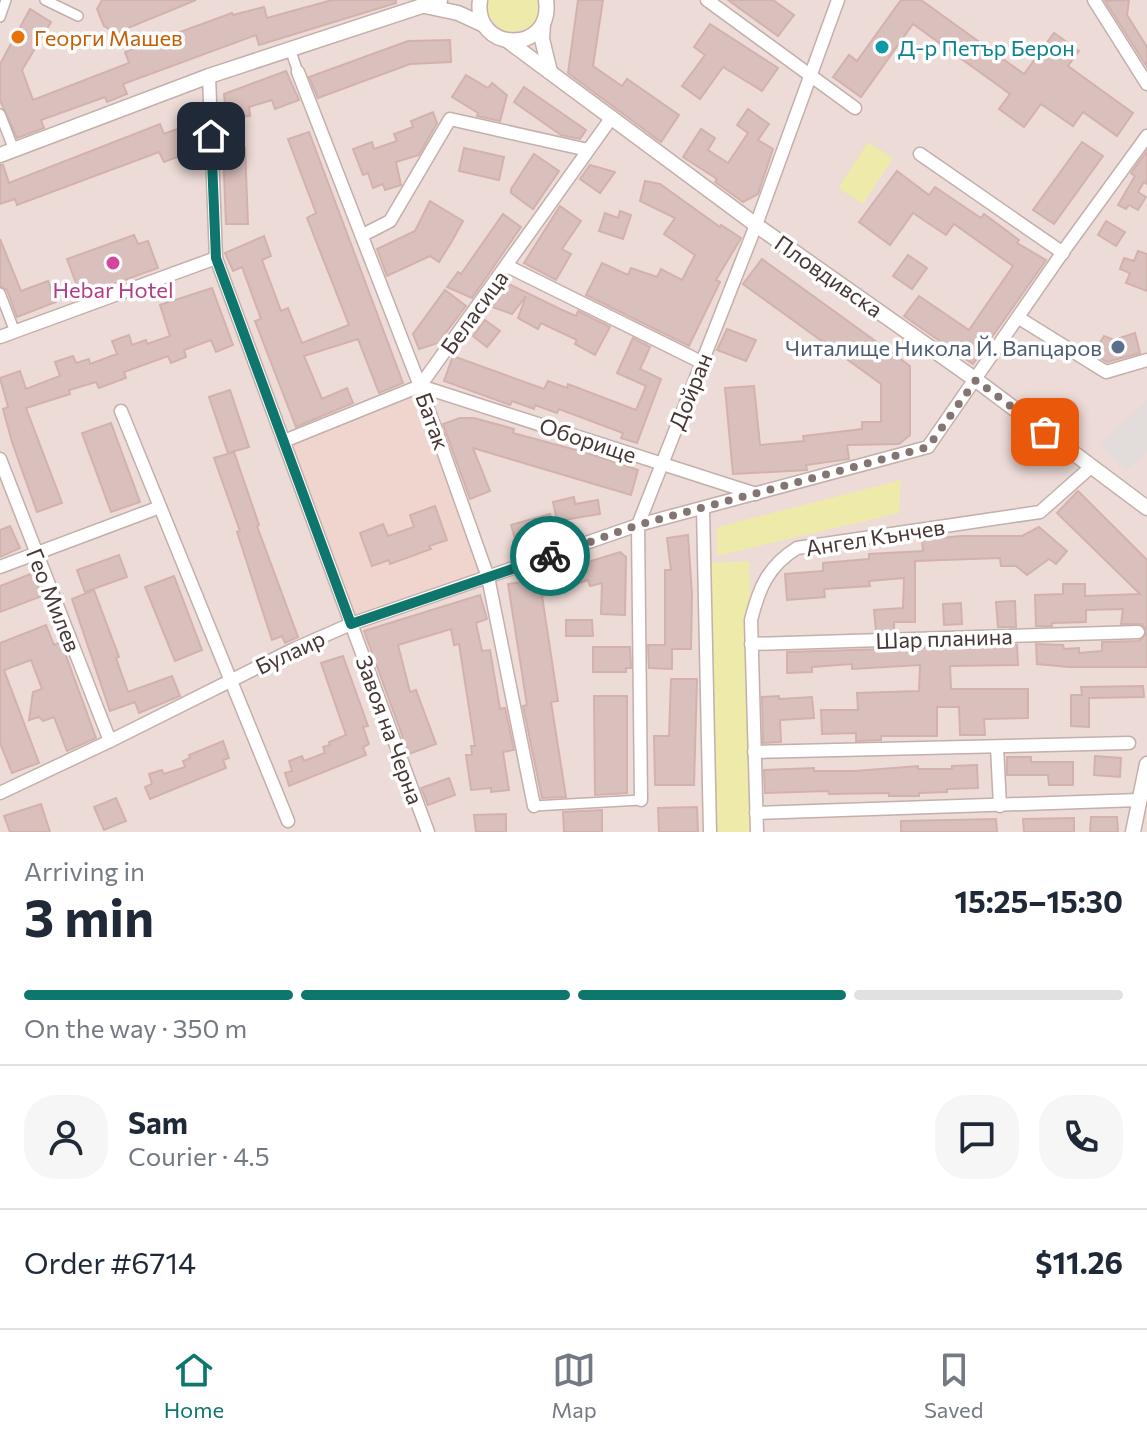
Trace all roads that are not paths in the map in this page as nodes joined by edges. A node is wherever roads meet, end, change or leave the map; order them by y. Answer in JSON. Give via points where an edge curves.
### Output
{"nodes":[{"id":1,"x":6,"y":0,"type":"edge"},
{"id":2,"x":45,"y":0,"type":"edge"},
{"id":3,"x":403,"y":0,"type":"edge"},
{"id":4,"x":440,"y":0,"type":"edge"},
{"id":5,"x":480,"y":0,"type":"edge"},
{"id":6,"x":546,"y":0,"type":"edge"},
{"id":7,"x":707,"y":0,"type":"edge"},
{"id":8,"x":838,"y":0,"type":"edge"},
{"id":9,"x":1096,"y":2,"type":"edge"},
{"id":10,"x":424,"y":6,"type":"junction"},
{"id":11,"x":78,"y":16,"type":"dead end"},
{"id":12,"x":0,"y":17,"type":"edge"},
{"id":13,"x":391,"y":17,"type":"junction"},
{"id":14,"x":543,"y":24,"type":"junction"},
{"id":15,"x":484,"y":25,"type":"junction"},
{"id":16,"x":508,"y":41,"type":"junction"},
{"id":17,"x":290,"y":49,"type":"junction"},
{"id":18,"x":298,"y":72,"type":"joint"},
{"id":19,"x":550,"y":72,"type":"junction"},
{"id":20,"x":209,"y":76,"type":"junction"},
{"id":21,"x":810,"y":77,"type":"junction"},
{"id":22,"x":1147,"y":84,"type":"edge"},
{"id":23,"x":855,"y":108,"type":"dead end"},
{"id":24,"x":0,"y":114,"type":"edge"},
{"id":25,"x":612,"y":117,"type":"junction"},
{"id":26,"x":1147,"y":136,"type":"edge"},
{"id":27,"x":588,"y":150,"type":"junction"},
{"id":28,"x":7,"y":153,"type":"edge"},
{"id":29,"x":920,"y":154,"type":"dead end"},
{"id":30,"x":756,"y":225,"type":"junction"},
{"id":31,"x":363,"y":235,"type":"junction"},
{"id":32,"x":1063,"y":253,"type":"junction"},
{"id":33,"x":216,"y":258,"type":"junction"},
{"id":34,"x":507,"y":266,"type":"junction"},
{"id":35,"x":0,"y":293,"type":"edge"},
{"id":36,"x":1019,"y":318,"type":"junction"},
{"id":37,"x":15,"y":332,"type":"junction"},
{"id":38,"x":0,"y":337,"type":"edge"},
{"id":39,"x":1147,"y":360,"type":"edge"},
{"id":40,"x":701,"y":362,"type":"junction"},
{"id":41,"x":976,"y":380,"type":"junction"},
{"id":42,"x":420,"y":386,"type":"junction"},
{"id":43,"x":121,"y":411,"type":"dead end"},
{"id":44,"x":284,"y":441,"type":"junction"},
{"id":45,"x":0,"y":459,"type":"edge"},
{"id":46,"x":661,"y":463,"type":"junction"},
{"id":47,"x":1092,"y":466,"type":"junction"},
{"id":48,"x":756,"y":494,"type":"junction"},
{"id":49,"x":1143,"y":501,"type":"edge"},
{"id":50,"x":160,"y":507,"type":"junction"},
{"id":51,"x":703,"y":509,"type":"junction"},
{"id":52,"x":638,"y":525,"type":"junction"},
{"id":53,"x":35,"y":553,"type":"junction"},
{"id":54,"x":0,"y":567,"type":"edge"},
{"id":55,"x":488,"y":577,"type":"junction"},
{"id":56,"x":351,"y":624,"type":"junction"},
{"id":57,"x":1138,"y":632,"type":"dead end"},
{"id":58,"x":751,"y":644,"type":"junction"},
{"id":59,"x":230,"y":680,"type":"junction"},
{"id":60,"x":110,"y":741,"type":"junction"},
{"id":61,"x":1129,"y":743,"type":"dead end"},
{"id":62,"x":997,"y":747,"type":"junction"},
{"id":63,"x":754,"y":752,"type":"junction"},
{"id":64,"x":1147,"y":764,"type":"edge"},
{"id":65,"x":0,"y":793,"type":"edge"},
{"id":66,"x":641,"y":800,"type":"joint"},
{"id":67,"x":1139,"y":800,"type":"junction"},
{"id":68,"x":534,"y":806,"type":"joint"},
{"id":69,"x":1000,"y":806,"type":"junction"},
{"id":70,"x":756,"y":813,"type":"junction"},
{"id":71,"x":288,"y":821,"type":"dead end"},
{"id":72,"x":428,"y":832,"type":"edge"},
{"id":73,"x":710,"y":832,"type":"edge"},
{"id":74,"x":757,"y":832,"type":"edge"},
{"id":75,"x":1133,"y":832,"type":"edge"}],
"edges":[{"from":1,"to":12,"type":"street"},
{"from":2,"to":11,"type":"street"},
{"from":3,"to":13,"type":"street"},
{"from":4,"to":10,"type":"street"},
{"from":5,"to":15,"type":"street"},
{"from":6,"to":14,"type":"street"},
{"from":7,"to":21,"type":"street"},
{"from":8,"to":21,"type":"street","name":"Дойран"},
{"from":9,"to":22,"type":"street"},
{"from":10,"to":13,"type":"street"},
{"from":10,"to":15,"type":"street","name":"Пловдивска"},
{"from":13,"to":17,"type":"street"},
{"from":14,"to":16,"type":"street","via":[[528,38]]},
{"from":14,"to":19,"type":"street"},
{"from":15,"to":16,"type":"street","name":"Пловдивска"},
{"from":16,"to":19,"type":"street","name":"Пловдивска"},
{"from":17,"to":18,"type":"street","name":"Батак"},
{"from":17,"to":20,"type":"street"},
{"from":18,"to":31,"type":"street","name":"Батак"},
{"from":19,"to":25,"type":"street","name":"Пловдивска"},
{"from":20,"to":28,"type":"street"},
{"from":20,"to":33,"type":"street","name":"Завоя на Черна"},
{"from":21,"to":23,"type":"street"},
{"from":21,"to":30,"type":"street","name":"Дойран"},
{"from":24,"to":28,"type":"street"},
{"from":25,"to":27,"type":"street","name":"Беласица"},
{"from":25,"to":30,"type":"street","name":"Пловдивска"},
{"from":26,"to":32,"type":"street","name":"Булаир"},
{"from":27,"to":31,"type":"street","via":[[450,119],[390,221]]},
{"from":27,"to":34,"type":"street","name":"Беласица"},
{"from":29,"to":32,"type":"street"},
{"from":30,"to":40,"type":"street","name":"Дойран"},
{"from":30,"to":41,"type":"street","name":"Пловдивска"},
{"from":31,"to":42,"type":"street","name":"Батак"},
{"from":32,"to":36,"type":"street","name":"Булаир"},
{"from":33,"to":37,"type":"street"},
{"from":33,"to":44,"type":"street","name":"Завоя на Черна"},
{"from":34,"to":40,"type":"street"},
{"from":34,"to":42,"type":"street","name":"Беласица"},
{"from":35,"to":37,"type":"street"},
{"from":36,"to":39,"type":"street","via":[[1106,372]]},
{"from":36,"to":41,"type":"street","name":"Булаир"},
{"from":37,"to":38,"type":"street"},
{"from":40,"to":46,"type":"street","name":"Дойран"},
{"from":41,"to":47,"type":"street","name":"Пловдивска"},
{"from":41,"to":48,"type":"street","name":"Булаир","via":[[928,447]]},
{"from":42,"to":44,"type":"street"},
{"from":42,"to":46,"type":"street","name":"Оборище"},
{"from":42,"to":55,"type":"street","name":"Батак"},
{"from":43,"to":50,"type":"street"},
{"from":44,"to":56,"type":"street","name":"Завоя на Черна"},
{"from":45,"to":53,"type":"street","name":"Гео Милев"},
{"from":46,"to":48,"type":"street","name":"Оборище"},
{"from":46,"to":52,"type":"street","name":"Дойран"},
{"from":47,"to":49,"type":"street","name":"Пловдивска"},
{"from":47,"to":58,"type":"street","name":"Ангел Кънчев","via":[[1040,512],[797,548],[781,558],[759,588]]},
{"from":48,"to":51,"type":"street","name":"Булаир"},
{"from":50,"to":53,"type":"street"},
{"from":50,"to":59,"type":"street"},
{"from":51,"to":52,"type":"street","name":"Булаир"},
{"from":51,"to":73,"type":"street"},
{"from":52,"to":55,"type":"street","name":"Булаир"},
{"from":52,"to":66,"type":"street","name":"Дойран"},
{"from":53,"to":54,"type":"street"},
{"from":53,"to":60,"type":"street","name":"Гео Милев"},
{"from":55,"to":56,"type":"street","name":"Булаир"},
{"from":55,"to":68,"type":"street","name":"Батак"},
{"from":56,"to":59,"type":"street","name":"Булаир"},
{"from":56,"to":72,"type":"street","name":"Завоя на Черна"},
{"from":57,"to":58,"type":"street","name":"Шар планина"},
{"from":58,"to":63,"type":"street","name":"Ангел Кънчев"},
{"from":59,"to":60,"type":"street","name":"Булаир"},
{"from":59,"to":71,"type":"street"},
{"from":60,"to":65,"type":"street","name":"Булаир"},
{"from":61,"to":62,"type":"street"},
{"from":62,"to":63,"type":"street"},
{"from":62,"to":69,"type":"street"},
{"from":63,"to":70,"type":"street","name":"Ангел Кънчев"},
{"from":64,"to":67,"type":"street"},
{"from":66,"to":68,"type":"street"},
{"from":67,"to":69,"type":"street"},
{"from":67,"to":75,"type":"street"},
{"from":69,"to":70,"type":"street"},
{"from":70,"to":74,"type":"street","name":"Ангел Кънчев"}]}
